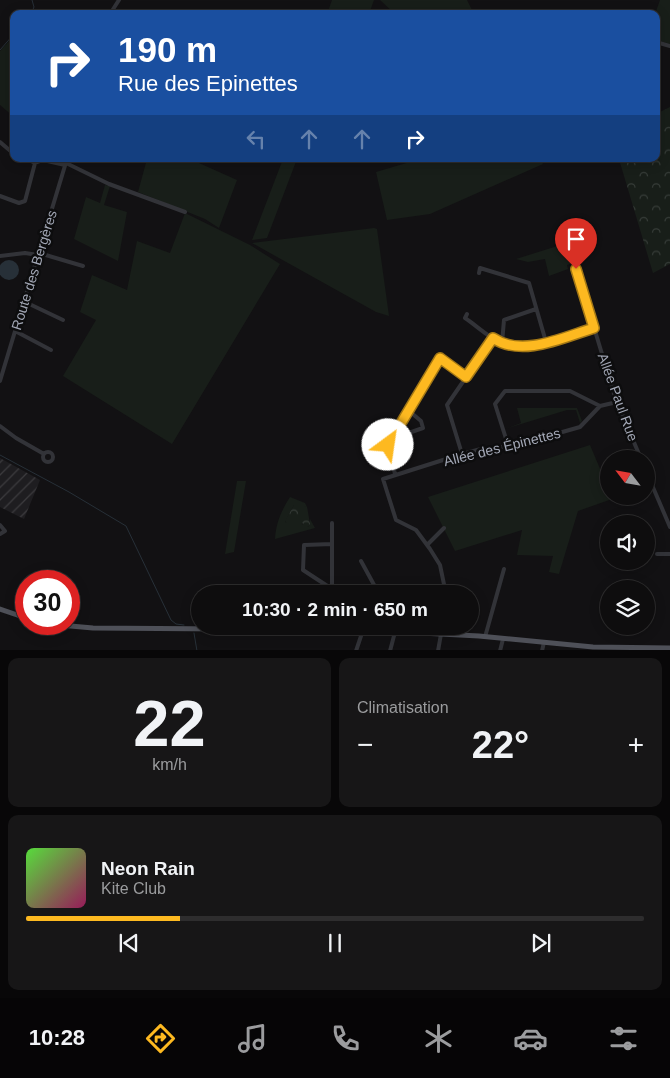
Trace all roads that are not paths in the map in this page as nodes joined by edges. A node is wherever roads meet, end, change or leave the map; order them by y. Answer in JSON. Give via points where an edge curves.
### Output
{"nodes":[{"id":1,"x":0,"y":142,"type":"edge"},
{"id":2,"x":10,"y":151,"type":"edge"},
{"id":3,"x":66,"y":162,"type":"edge"},
{"id":4,"x":35,"y":163,"type":"edge"},
{"id":5,"x":0,"y":196,"type":"edge"},
{"id":6,"x":185,"y":212,"type":"dead end"},
{"id":7,"x":570,"y":248,"type":"dead end"},
{"id":8,"x":38,"y":254,"type":"junction"},
{"id":9,"x":0,"y":256,"type":"edge"},
{"id":10,"x":83,"y":266,"type":"dead end"},
{"id":11,"x":479,"y":273,"type":"dead end"},
{"id":12,"x":24,"y":301,"type":"junction"},
{"id":13,"x":536,"y":309,"type":"junction"},
{"id":14,"x":467,"y":314,"type":"dead end"},
{"id":15,"x":63,"y":320,"type":"dead end"},
{"id":16,"x":594,"y":328,"type":"junction"},
{"id":17,"x":15,"y":330,"type":"junction"},
{"id":18,"x":493,"y":338,"type":"junction"},
{"id":19,"x":546,"y":342,"type":"junction"},
{"id":20,"x":502,"y":344,"type":"junction"},
{"id":21,"x":51,"y":350,"type":"dead end"},
{"id":22,"x":2,"y":365,"type":"edge"},
{"id":23,"x":466,"y":377,"type":"junction"},
{"id":24,"x":0,"y":381,"type":"edge"},
{"id":25,"x":617,"y":402,"type":"junction"},
{"id":26,"x":600,"y":406,"type":"junction"},
{"id":27,"x":408,"y":410,"type":"junction"},
{"id":28,"x":0,"y":426,"type":"edge"},
{"id":29,"x":391,"y":439,"type":"junction"},
{"id":30,"x":508,"y":445,"type":"junction"},
{"id":31,"x":637,"y":450,"type":"edge"},
{"id":32,"x":44,"y":454,"type":"junction"},
{"id":33,"x":462,"y":454,"type":"junction"},
{"id":34,"x":52,"y":461,"type":"junction"},
{"id":35,"x":58,"y":464,"type":"dead end"},
{"id":36,"x":395,"y":474,"type":"junction"},
{"id":37,"x":655,"y":492,"type":"edge"},
{"id":38,"x":332,"y":523,"type":"dead end"},
{"id":39,"x":0,"y":525,"type":"edge"},
{"id":40,"x":670,"y":527,"type":"edge"},
{"id":41,"x":444,"y":528,"type":"dead end"},
{"id":42,"x":0,"y":534,"type":"edge"},
{"id":43,"x":332,"y":544,"type":"junction"},
{"id":44,"x":427,"y":545,"type":"junction"},
{"id":45,"x":657,"y":554,"type":"dead end"},
{"id":46,"x":670,"y":554,"type":"edge"},
{"id":47,"x":361,"y":561,"type":"dead end"},
{"id":48,"x":504,"y":569,"type":"dead end"},
{"id":49,"x":326,"y":585,"type":"edge"},
{"id":50,"x":332,"y":585,"type":"edge"},
{"id":51,"x":374,"y":585,"type":"edge"},
{"id":52,"x":444,"y":585,"type":"edge"},
{"id":53,"x":0,"y":608,"type":"edge"},
{"id":54,"x":15,"y":614,"type":"edge"},
{"id":55,"x":80,"y":627,"type":"edge"},
{"id":56,"x":191,"y":628,"type":"edge"},
{"id":57,"x":361,"y":635,"type":"edge"},
{"id":58,"x":395,"y":635,"type":"edge"},
{"id":59,"x":441,"y":635,"type":"edge"},
{"id":60,"x":465,"y":635,"type":"edge"},
{"id":61,"x":486,"y":637,"type":"junction"},
{"id":62,"x":504,"y":638,"type":"junction"},
{"id":63,"x":544,"y":642,"type":"junction"},
{"id":64,"x":670,"y":648,"type":"edge"},
{"id":65,"x":632,"y":649,"type":"edge"},
{"id":66,"x":356,"y":650,"type":"edge"},
{"id":67,"x":390,"y":650,"type":"edge"},
{"id":68,"x":438,"y":650,"type":"edge"},
{"id":69,"x":500,"y":650,"type":"edge"},
{"id":70,"x":542,"y":650,"type":"edge"}],
"edges":[{"from":1,"to":2,"type":"street"},
{"from":3,"to":6,"type":"street","via":[[109,184]]},
{"from":3,"to":8,"type":"street","name":"Route des Bergères"},
{"from":4,"to":5,"type":"street","via":[[24,201],[20,203]]},
{"from":7,"to":16,"type":"street","name":"Allée Paul Rue"},
{"from":8,"to":9,"type":"street"},
{"from":8,"to":10,"type":"street"},
{"from":8,"to":12,"type":"street","name":"Route des Bergères"},
{"from":11,"to":13,"type":"street","via":[[480,268],[526,281]]},
{"from":12,"to":15,"type":"street"},
{"from":12,"to":17,"type":"street","name":"Route des Bergères"},
{"from":13,"to":19,"type":"street"},
{"from":13,"to":20,"type":"street","via":[[504,320]]},
{"from":14,"to":18,"type":"street","via":[[465,318]]},
{"from":16,"to":19,"type":"street"},
{"from":16,"to":25,"type":"street","name":"Allée Paul Rue"},
{"from":17,"to":21,"type":"street"},
{"from":17,"to":22,"type":"street","name":"Route des Bergères"},
{"from":18,"to":20,"type":"street"},
{"from":18,"to":23,"type":"street"},
{"from":19,"to":20,"type":"street","via":[[537,346]]},
{"from":22,"to":24,"type":"street","name":"Route des Bergères"},
{"from":23,"to":27,"type":"street","via":[[440,358]]},
{"from":23,"to":33,"type":"street","via":[[447,405]]},
{"from":25,"to":26,"type":"street"},
{"from":25,"to":31,"type":"street","name":"Allée Paul Rue"},
{"from":26,"to":30,"type":"street","name":"Allée des Épinettes","via":[[580,427]]},
{"from":26,"to":30,"type":"street","via":[[570,391],[506,391],[495,404]]},
{"from":27,"to":29,"type":"street"},
{"from":27,"to":29,"type":"street","via":[[421,421],[423,428]]},
{"from":28,"to":32,"type":"street"},
{"from":29,"to":36,"type":"street","via":[[388,445]]},
{"from":30,"to":33,"type":"street","name":"Allée des Épinettes"},
{"from":32,"to":34,"type":"street","via":[[51,454]]},
{"from":32,"to":34,"type":"street","via":[[45,462]]},
{"from":33,"to":36,"type":"street","name":"Allée des Épinettes"},
{"from":34,"to":35,"type":"street"},
{"from":36,"to":44,"type":"street","via":[[383,479],[396,520],[416,530]]},
{"from":37,"to":40,"type":"street"},
{"from":38,"to":43,"type":"street"},
{"from":39,"to":42,"type":"street","via":[[5,531]]},
{"from":41,"to":44,"type":"street"},
{"from":43,"to":49,"type":"street","via":[[304,545],[303,570]]},
{"from":43,"to":50,"type":"street"},
{"from":44,"to":52,"type":"street","via":[[440,565]]},
{"from":45,"to":46,"type":"street"},
{"from":47,"to":51,"type":"street"},
{"from":48,"to":61,"type":"street"},
{"from":53,"to":54,"type":"main road"},
{"from":55,"to":56,"type":"main road"},
{"from":57,"to":66,"type":"street"},
{"from":58,"to":67,"type":"street"},
{"from":59,"to":68,"type":"street"},
{"from":60,"to":61,"type":"main road"},
{"from":61,"to":62,"type":"main road"},
{"from":62,"to":63,"type":"main road"},
{"from":62,"to":69,"type":"street"},
{"from":63,"to":65,"type":"main road"},
{"from":63,"to":70,"type":"street"},
{"from":64,"to":65,"type":"main road"}]}
